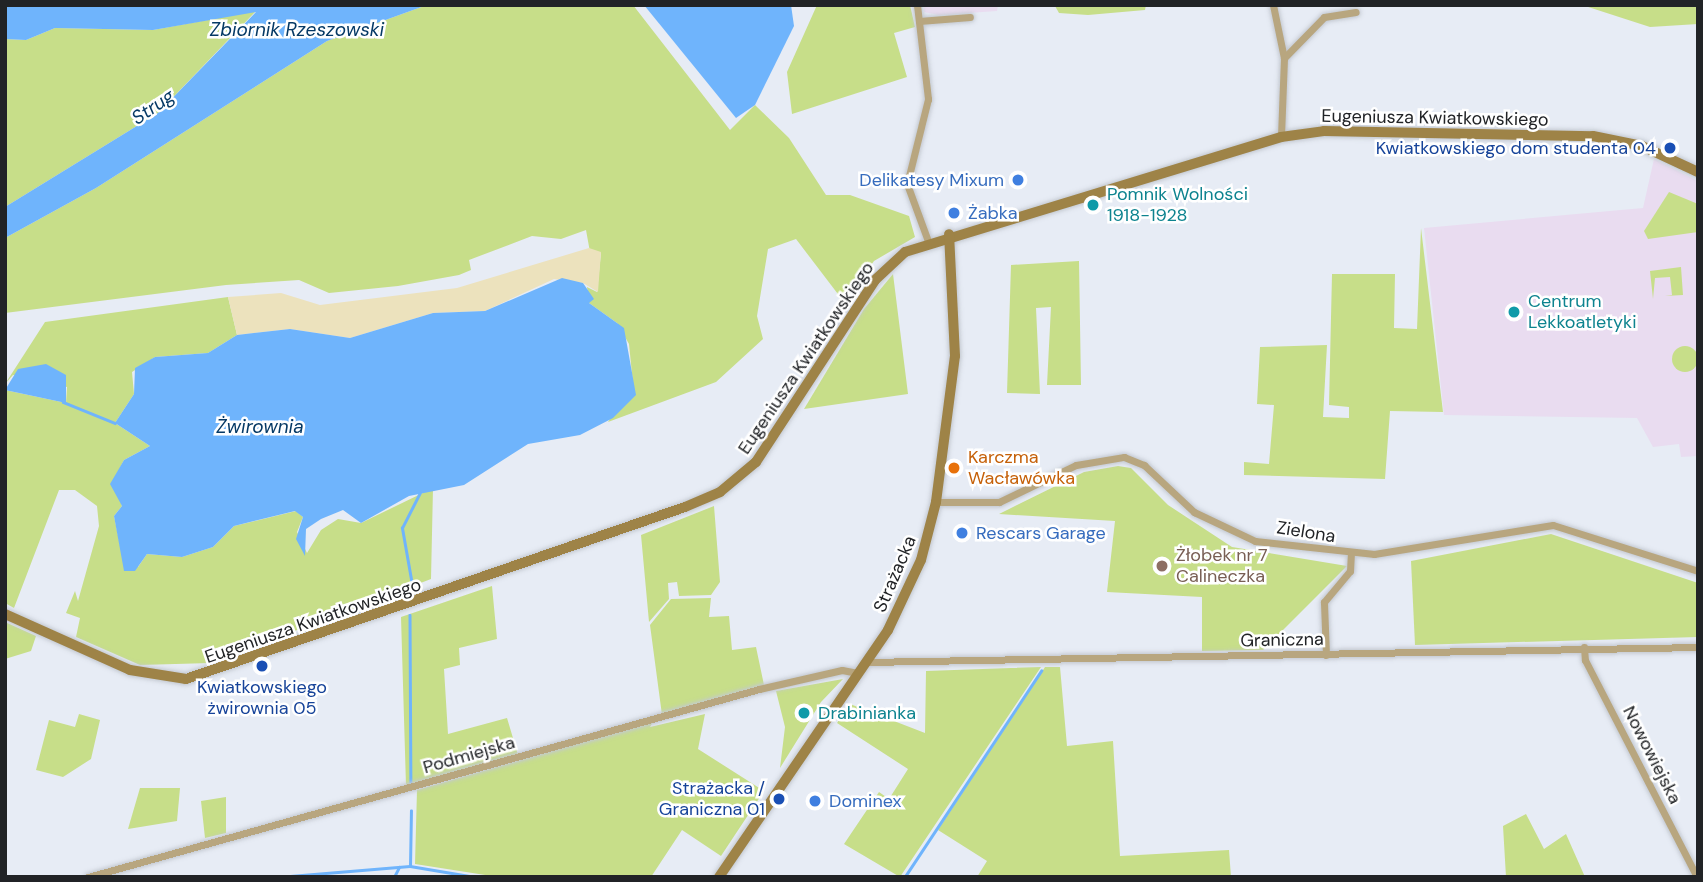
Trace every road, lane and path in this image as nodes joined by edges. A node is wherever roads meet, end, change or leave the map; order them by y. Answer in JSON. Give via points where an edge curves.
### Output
{"nodes":[{"id":1,"x":917,"y":5,"type":"edge"},
{"id":2,"x":1273,"y":5,"type":"edge"},
{"id":3,"x":1356,"y":12,"type":"dead end"},
{"id":4,"x":970,"y":17,"type":"dead end"},
{"id":5,"x":919,"y":21,"type":"junction"},
{"id":6,"x":1284,"y":58,"type":"junction"},
{"id":7,"x":1282,"y":136,"type":"junction"},
{"id":8,"x":1698,"y":172,"type":"edge"},
{"id":9,"x":949,"y":234,"type":"junction"},
{"id":10,"x":928,"y":241,"type":"junction"},
{"id":11,"x":936,"y":502,"type":"junction"},
{"id":12,"x":1352,"y":554,"type":"junction"},
{"id":13,"x":1698,"y":571,"type":"edge"},
{"id":14,"x":5,"y":614,"type":"edge"},
{"id":15,"x":1698,"y":646,"type":"edge"},
{"id":16,"x":1584,"y":647,"type":"junction"},
{"id":17,"x":1326,"y":655,"type":"junction"},
{"id":18,"x":866,"y":662,"type":"junction"},
{"id":19,"x":858,"y":673,"type":"junction"},
{"id":20,"x":1695,"y":876,"type":"edge"},
{"id":21,"x":88,"y":877,"type":"edge"},
{"id":22,"x":719,"y":877,"type":"edge"}],
"edges":[{"from":1,"to":5,"type":"street"},
{"from":2,"to":6,"type":"street"},
{"from":3,"to":6,"type":"street","via":[[1324,17]]},
{"from":4,"to":5,"type":"street"},
{"from":5,"to":10,"type":"street","via":[[928,99],[907,184]]},
{"from":6,"to":7,"type":"street"},
{"from":7,"to":8,"type":"street","name":"Eugeniusza Kwiatkowskiego","via":[[1324,131],[1602,136],[1642,146]]},
{"from":7,"to":9,"type":"street","name":"Eugeniusza Kwiatkowskiego"},
{"from":9,"to":10,"type":"street","name":"Eugeniusza Kwiatkowskiego"},
{"from":9,"to":11,"type":"street","name":"Strażacka","via":[[955,356]]},
{"from":10,"to":14,"type":"street","name":"Eugeniusza Kwiatkowskiego","via":[[882,271],[757,462],[706,498],[205,676],[174,679],[130,670]]},
{"from":11,"to":12,"type":"street","name":"Zielona","via":[[999,502],[1076,465],[1124,457],[1229,532]]},
{"from":11,"to":18,"type":"street","name":"Strażacka","via":[[907,594]]},
{"from":12,"to":13,"type":"street","name":"Zielona","via":[[1553,525]]},
{"from":12,"to":17,"type":"street","via":[[1350,571],[1324,602]]},
{"from":15,"to":16,"type":"street","name":"Graniczna"},
{"from":16,"to":17,"type":"street","name":"Graniczna"},
{"from":16,"to":20,"type":"street","name":"Nowowiejska"},
{"from":17,"to":18,"type":"street","name":"Graniczna"},
{"from":18,"to":19,"type":"street","name":"Strażacka"},
{"from":19,"to":21,"type":"street","name":"Podmiejska","via":[[842,670],[760,690]]},
{"from":19,"to":22,"type":"street","name":"Strażacka"}]}
